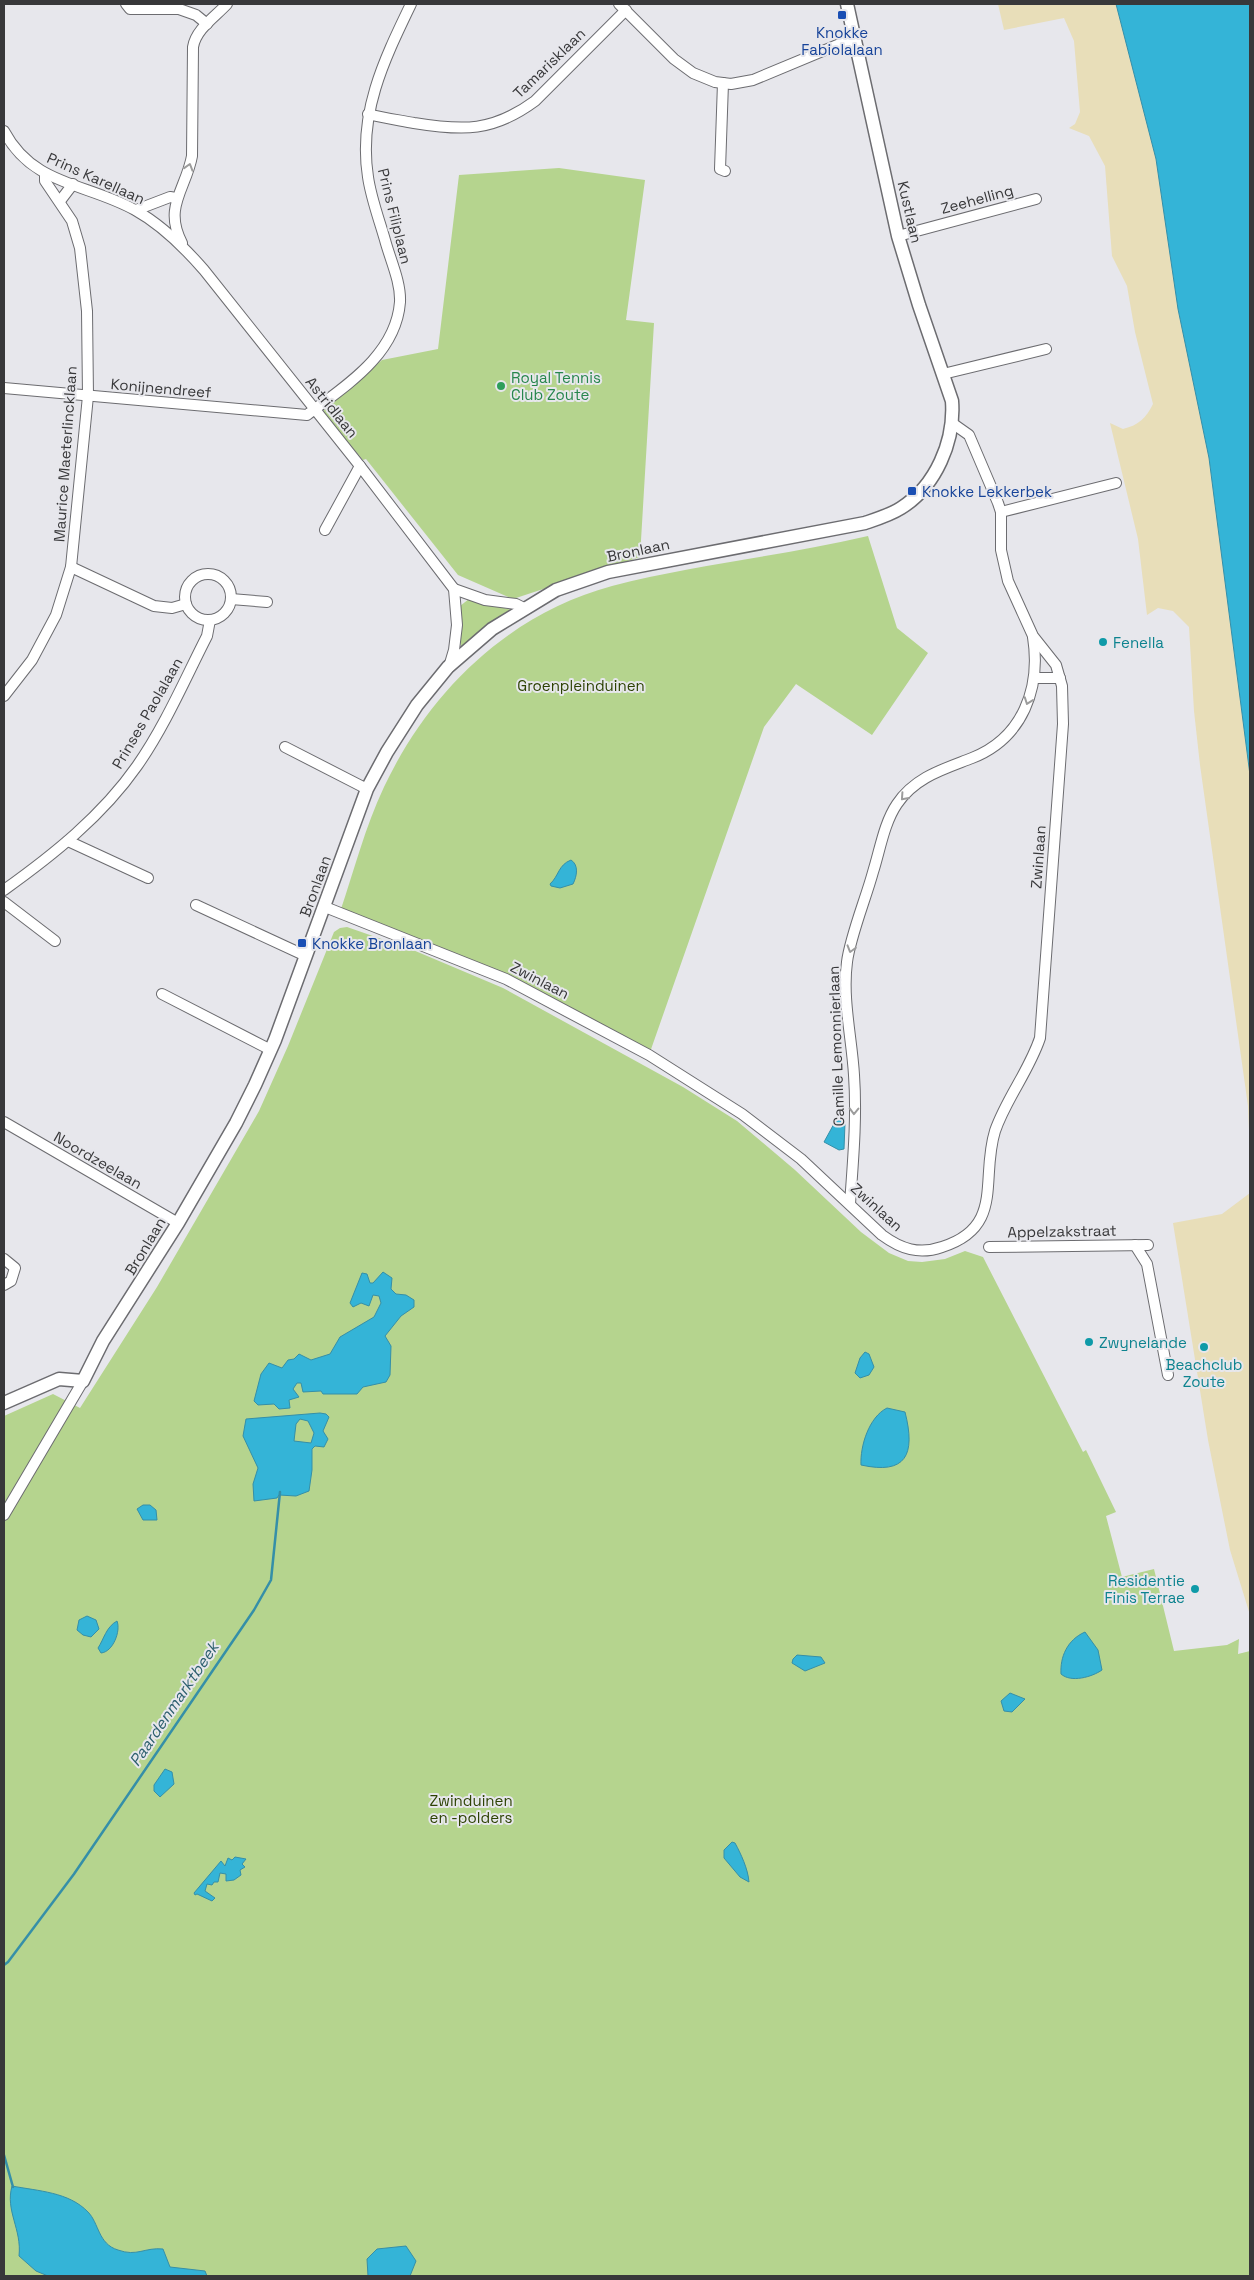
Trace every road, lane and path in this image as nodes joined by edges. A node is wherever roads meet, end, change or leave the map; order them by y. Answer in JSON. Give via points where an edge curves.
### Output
{"nodes":[{"id":1,"x":126,"y":4,"type":"edge"},
{"id":2,"x":228,"y":4,"type":"edge"},
{"id":3,"x":411,"y":4,"type":"edge"},
{"id":4,"x":847,"y":4,"type":"edge"},
{"id":5,"x":622,"y":7,"type":"edge"},
{"id":6,"x":207,"y":24,"type":"junction"},
{"id":7,"x":854,"y":38,"type":"junction"},
{"id":8,"x":723,"y":83,"type":"junction"},
{"id":9,"x":368,"y":114,"type":"junction"},
{"id":10,"x":4,"y":131,"type":"edge"},
{"id":11,"x":725,"y":171,"type":"dead end"},
{"id":12,"x":45,"y":175,"type":"junction"},
{"id":13,"x":73,"y":184,"type":"junction"},
{"id":14,"x":176,"y":198,"type":"junction"},
{"id":15,"x":1036,"y":199,"type":"dead end"},
{"id":16,"x":60,"y":201,"type":"junction"},
{"id":17,"x":136,"y":210,"type":"junction"},
{"id":18,"x":898,"y":236,"type":"junction"},
{"id":19,"x":183,"y":246,"type":"junction"},
{"id":20,"x":1046,"y":349,"type":"dead end"},
{"id":21,"x":942,"y":374,"type":"junction"},
{"id":22,"x":4,"y":388,"type":"edge"},
{"id":23,"x":88,"y":396,"type":"junction"},
{"id":24,"x":314,"y":410,"type":"junction"},
{"id":25,"x":952,"y":423,"type":"junction"},
{"id":26,"x":360,"y":466,"type":"junction"},
{"id":27,"x":1116,"y":483,"type":"dead end"},
{"id":28,"x":1001,"y":512,"type":"junction"},
{"id":29,"x":326,"y":530,"type":"dead end"},
{"id":30,"x":71,"y":567,"type":"junction"},
{"id":31,"x":454,"y":589,"type":"junction"},
{"id":32,"x":231,"y":599,"type":"junction"},
{"id":33,"x":268,"y":602,"type":"dead end"},
{"id":34,"x":186,"y":604,"type":"junction"},
{"id":35,"x":524,"y":608,"type":"junction"},
{"id":36,"x":210,"y":620,"type":"junction"},
{"id":37,"x":1033,"y":636,"type":"junction"},
{"id":38,"x":448,"y":667,"type":"junction"},
{"id":39,"x":1035,"y":678,"type":"junction"},
{"id":40,"x":1060,"y":678,"type":"junction"},
{"id":41,"x":4,"y":696,"type":"edge"},
{"id":42,"x":285,"y":747,"type":"dead end"},
{"id":43,"x":367,"y":789,"type":"junction"},
{"id":44,"x":68,"y":841,"type":"junction"},
{"id":45,"x":148,"y":878,"type":"dead end"},
{"id":46,"x":4,"y":890,"type":"edge"},
{"id":47,"x":4,"y":902,"type":"edge"},
{"id":48,"x":196,"y":905,"type":"dead end"},
{"id":49,"x":325,"y":906,"type":"junction"},
{"id":50,"x":55,"y":941,"type":"dead end"},
{"id":51,"x":306,"y":956,"type":"junction"},
{"id":52,"x":162,"y":994,"type":"dead end"},
{"id":53,"x":271,"y":1050,"type":"junction"},
{"id":54,"x":4,"y":1122,"type":"edge"},
{"id":55,"x":850,"y":1204,"type":"junction"},
{"id":56,"x":178,"y":1223,"type":"junction"},
{"id":57,"x":1135,"y":1245,"type":"junction"},
{"id":58,"x":1148,"y":1245,"type":"dead end"},
{"id":59,"x":989,"y":1247,"type":"dead end"},
{"id":60,"x":4,"y":1260,"type":"edge"},
{"id":61,"x":4,"y":1285,"type":"edge"},
{"id":62,"x":1168,"y":1375,"type":"dead end"},
{"id":63,"x":84,"y":1381,"type":"junction"},
{"id":64,"x":4,"y":1403,"type":"edge"},
{"id":65,"x":4,"y":1515,"type":"edge"}],
"edges":[{"from":1,"to":6,"type":"street","via":[[130,9],[187,11]]},
{"from":2,"to":6,"type":"street"},
{"from":3,"to":9,"type":"street","name":"Prins Filiplaan","via":[[381,68]]},
{"from":4,"to":7,"type":"street","name":"Kustlaan"},
{"from":5,"to":8,"type":"street","via":[[674,59],[693,73]]},
{"from":5,"to":9,"type":"street","name":"Tamarisklaan","via":[[535,101],[497,123],[474,128],[445,128]]},
{"from":14,"to":6,"type":"street","one_way":true,"via":[[192,156],[194,38]]},
{"from":7,"to":8,"type":"street","via":[[753,80]]},
{"from":7,"to":18,"type":"street","name":"Kustlaan"},
{"from":8,"to":11,"type":"street","via":[[720,169]]},
{"from":9,"to":24,"type":"street","name":"Prins Filiplaan","via":[[368,178],[399,292],[397,319],[393,333],[374,361]]},
{"from":10,"to":12,"type":"street","name":"Prins Karellaan","via":[[21,155]]},
{"from":12,"to":13,"type":"street","name":"Prins Karellaan"},
{"from":12,"to":16,"type":"street","name":"Maurice Maeterlincklaan","via":[[45,181]]},
{"from":13,"to":16,"type":"street"},
{"from":13,"to":17,"type":"street","name":"Prins Karellaan"},
{"from":14,"to":17,"type":"street","via":[[170,197]]},
{"from":14,"to":19,"type":"street","via":[[174,218]]},
{"from":15,"to":18,"type":"street","name":"Zeehelling"},
{"from":16,"to":23,"type":"street","name":"Maurice Maeterlincklaan","via":[[72,221],[83,269]]},
{"from":17,"to":19,"type":"street","name":"Prins Karellaan"},
{"from":18,"to":21,"type":"street","name":"Kustlaan"},
{"from":19,"to":24,"type":"street","name":"Astridlaan"},
{"from":20,"to":21,"type":"street"},
{"from":21,"to":25,"type":"street","name":"Kustlaan","via":[[952,400]]},
{"from":22,"to":23,"type":"street","name":"Konijnendreef"},
{"from":23,"to":24,"type":"street","name":"Konijnendreef","via":[[297,416],[307,416]]},
{"from":23,"to":30,"type":"street","name":"Maurice Maeterlincklaan"},
{"from":24,"to":26,"type":"street","name":"Astridlaan"},
{"from":25,"to":28,"type":"street","name":"Zwinlaan","via":[[969,435]]},
{"from":25,"to":35,"type":"street","name":"Bronlaan","via":[[945,452],[928,483],[902,508],[882,517],[865,523],[608,572],[556,590]]},
{"from":26,"to":29,"type":"street"},
{"from":26,"to":31,"type":"street","name":"Astridlaan"},
{"from":27,"to":28,"type":"street"},
{"from":28,"to":37,"type":"street","name":"Zwinlaan","via":[[1003,564]]},
{"from":30,"to":34,"type":"street","via":[[154,606],[172,608]]},
{"from":30,"to":41,"type":"street","name":"Maurice Maeterlincklaan","via":[[56,615],[32,660]]},
{"from":31,"to":35,"type":"street"},
{"from":31,"to":38,"type":"street","via":[[457,625]]},
{"from":32,"to":33,"type":"street"},
{"from":32,"to":34,"type":"street","via":[[223,579],[217,575],[202,574],[186,589]]},
{"from":32,"to":36,"type":"street","via":[[224,613]]},
{"from":34,"to":36,"type":"street","via":[[195,616]]},
{"from":35,"to":38,"type":"street","name":"Bronlaan","via":[[474,643]]},
{"from":36,"to":44,"type":"street","name":"Prinses Paolalaan","via":[[207,636],[137,766]]},
{"from":37,"to":39,"type":"street","name":"Camille Lemonnierlaan"},
{"from":37,"to":40,"type":"street","name":"Zwinlaan","via":[[1056,665]]},
{"from":38,"to":43,"type":"street","name":"Bronlaan","via":[[416,705]]},
{"from":39,"to":40,"type":"street"},
{"from":39,"to":55,"type":"street","name":"Camille Lemonnierlaan","one_way":true,"via":[[1021,718],[1010,733],[995,746],[916,783],[896,804],[884,837],[847,962],[846,992],[855,1090]]},
{"from":40,"to":55,"type":"street","name":"Zwinlaan","via":[[1063,747],[1043,1023],[1029,1069],[996,1130],[984,1213],[971,1233],[962,1239],[941,1248],[915,1251],[894,1244]]},
{"from":42,"to":43,"type":"street"},
{"from":43,"to":49,"type":"street","name":"Bronlaan"},
{"from":44,"to":45,"type":"street"},
{"from":44,"to":46,"type":"street","name":"Prinses Paolalaan","via":[[50,858]]},
{"from":47,"to":50,"type":"street"},
{"from":48,"to":51,"type":"street"},
{"from":49,"to":51,"type":"street","name":"Bronlaan"},
{"from":49,"to":55,"type":"street","name":"Zwinlaan","via":[[506,979],[649,1055],[742,1114],[801,1159]]},
{"from":51,"to":53,"type":"street","name":"Bronlaan"},
{"from":52,"to":53,"type":"street"},
{"from":53,"to":56,"type":"street","name":"Bronlaan","via":[[240,1115]]},
{"from":54,"to":56,"type":"street","name":"Noordzeelaan"},
{"from":56,"to":63,"type":"street","name":"Bronlaan","via":[[103,1341]]},
{"from":57,"to":58,"type":"street","name":"Appelzakstraat"},
{"from":57,"to":59,"type":"street","name":"Appelzakstraat"},
{"from":57,"to":62,"type":"street","name":"Appelzakstraat","via":[[1147,1264]]},
{"from":60,"to":61,"type":"street","via":[[15,1268],[11,1281]]},
{"from":63,"to":64,"type":"street","via":[[59,1378]]},
{"from":63,"to":65,"type":"street"}]}
